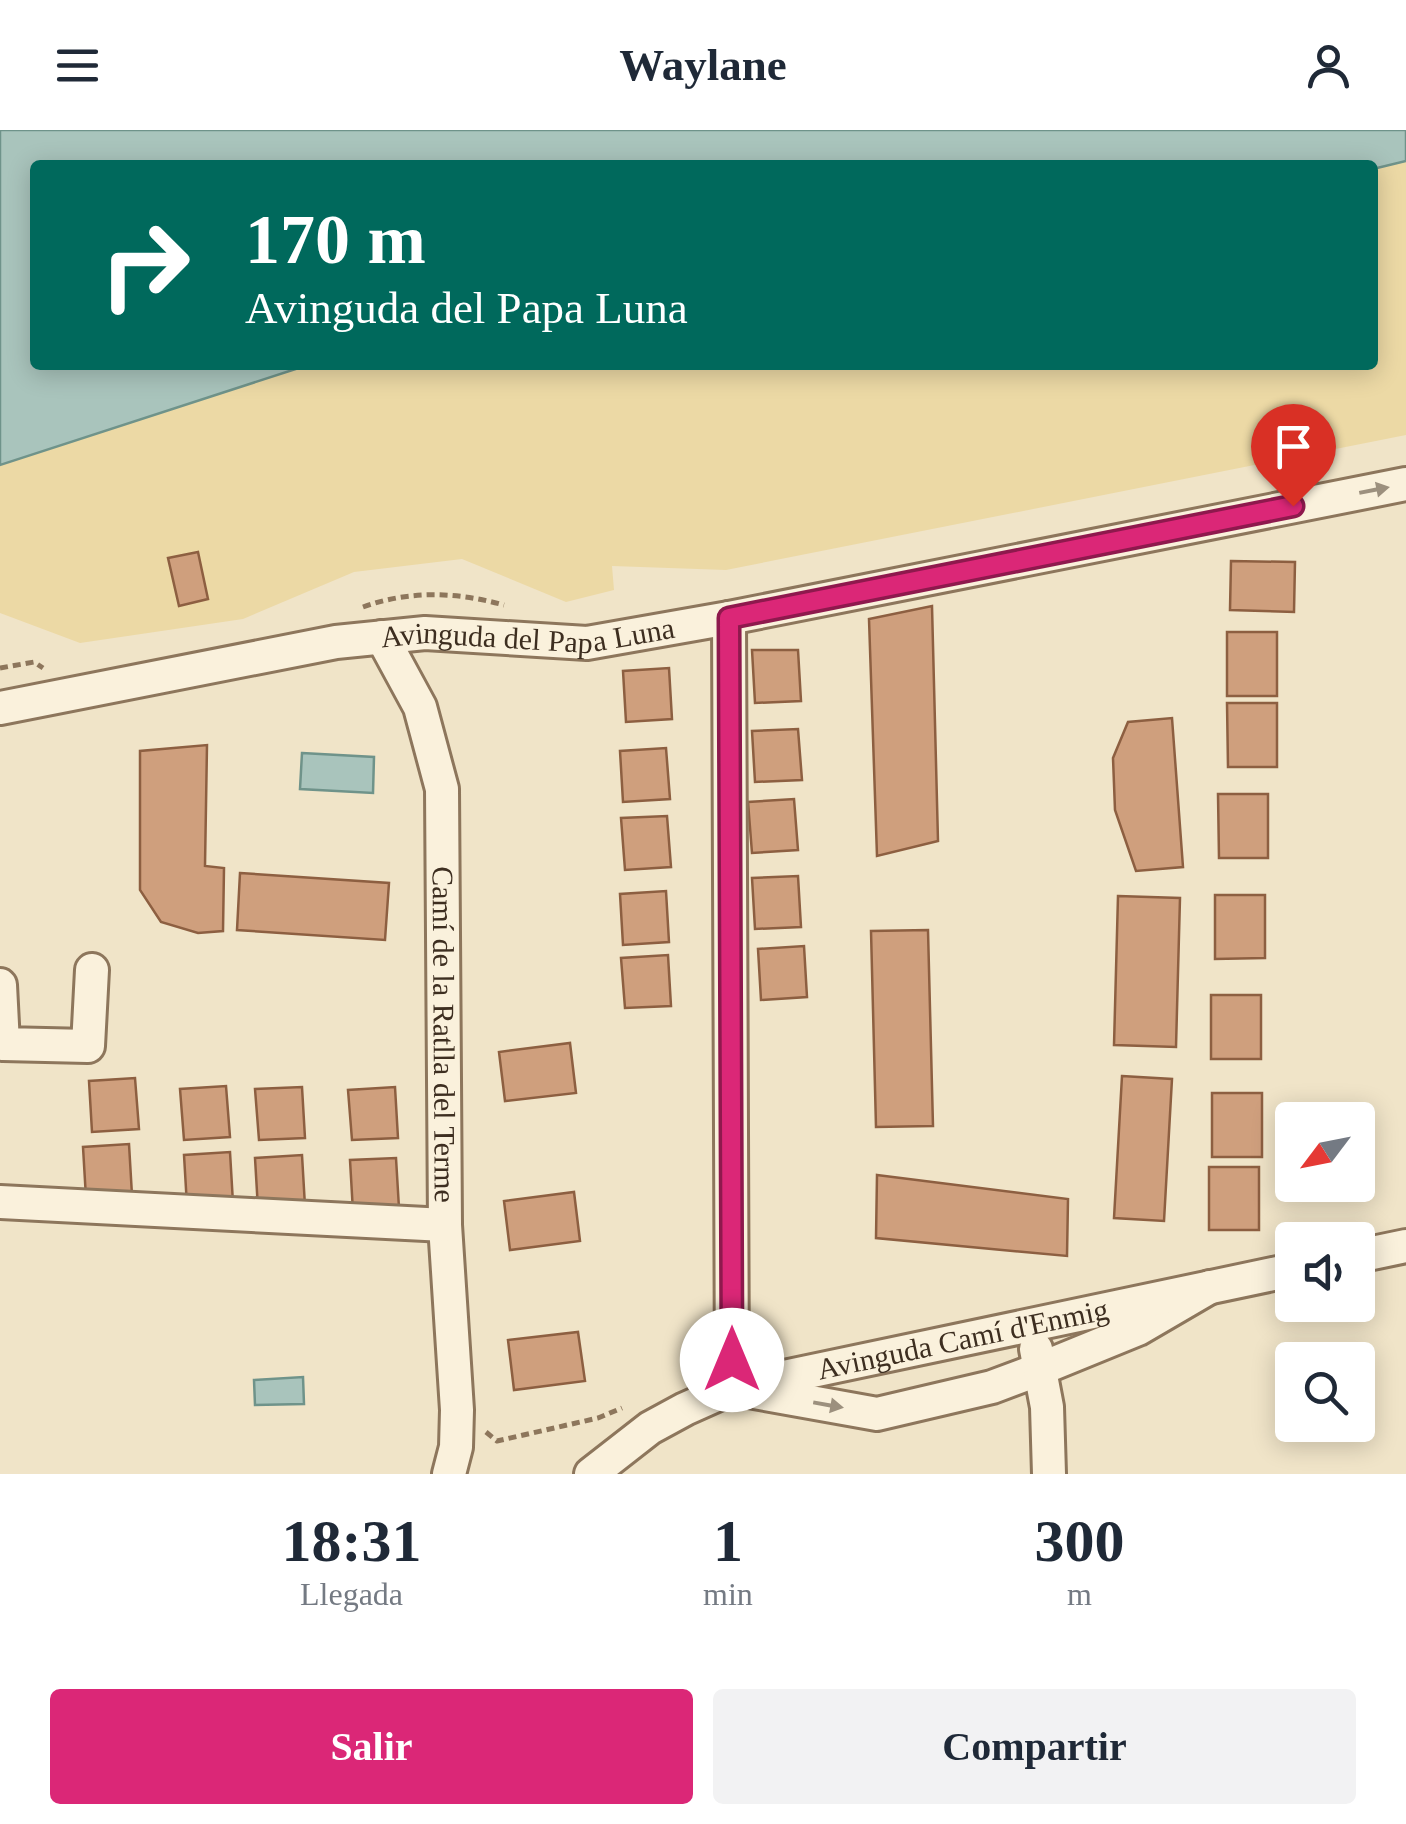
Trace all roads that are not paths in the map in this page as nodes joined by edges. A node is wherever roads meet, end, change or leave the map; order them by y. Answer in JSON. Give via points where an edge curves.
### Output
{"nodes":[{"id":1,"x":1406,"y":484,"type":"edge"},
{"id":2,"x":729,"y":618,"type":"junction"},
{"id":3,"x":382,"y":637,"type":"junction"},
{"id":4,"x":0,"y":708,"type":"edge"},
{"id":5,"x":92,"y":970,"type":"dead end"},
{"id":6,"x":0,"y":985,"type":"edge"},
{"id":7,"x":0,"y":1202,"type":"edge"},
{"id":8,"x":445,"y":1225,"type":"junction"},
{"id":9,"x":1406,"y":1246,"type":"edge"},
{"id":10,"x":1375,"y":1252,"type":"edge"},
{"id":11,"x":1275,"y":1274,"type":"edge"},
{"id":12,"x":1210,"y":1287,"type":"junction"},
{"id":13,"x":1032,"y":1324,"type":"junction"},
{"id":14,"x":1040,"y":1369,"type":"junction"},
{"id":15,"x":732,"y":1388,"type":"junction"},
{"id":16,"x":457,"y":1465,"type":"edge"},
{"id":17,"x":594,"y":1473,"type":"edge"},
{"id":18,"x":1049,"y":1474,"type":"edge"}],
"edges":[{"from":2,"to":1,"type":"street","name":"Avinguda del Papa Luna","one_way":true},
{"from":2,"to":3,"type":"street","name":"Avinguda del Papa Luna","via":[[587,643],[426,632]]},
{"from":2,"to":15,"type":"street"},
{"from":3,"to":4,"type":"street","name":"Avinguda del Papa Luna"},
{"from":3,"to":8,"type":"street","name":"Camí de la Ratlla del Terme","via":[[420,707],[442,790]]},
{"from":5,"to":6,"type":"street","via":[[88,1046],[3,1044]]},
{"from":7,"to":8,"type":"street"},
{"from":8,"to":16,"type":"street","name":"Camí de la Ratlla del Terme"},
{"from":9,"to":10,"type":"street"},
{"from":11,"to":12,"type":"street","name":"Avinguda Camí d'Enmig"},
{"from":12,"to":13,"type":"street","name":"Avinguda Camí d'Enmig"},
{"from":12,"to":14,"type":"street","via":[[1138,1329]]},
{"from":13,"to":14,"type":"street"},
{"from":13,"to":15,"type":"street","name":"Avinguda Camí d'Enmig"},
{"from":15,"to":14,"type":"street","one_way":true,"via":[[877,1414]]},
{"from":14,"to":18,"type":"street"},
{"from":15,"to":17,"type":"street","name":"Avinguda Camí d'Enmig","via":[[650,1428]]}]}
